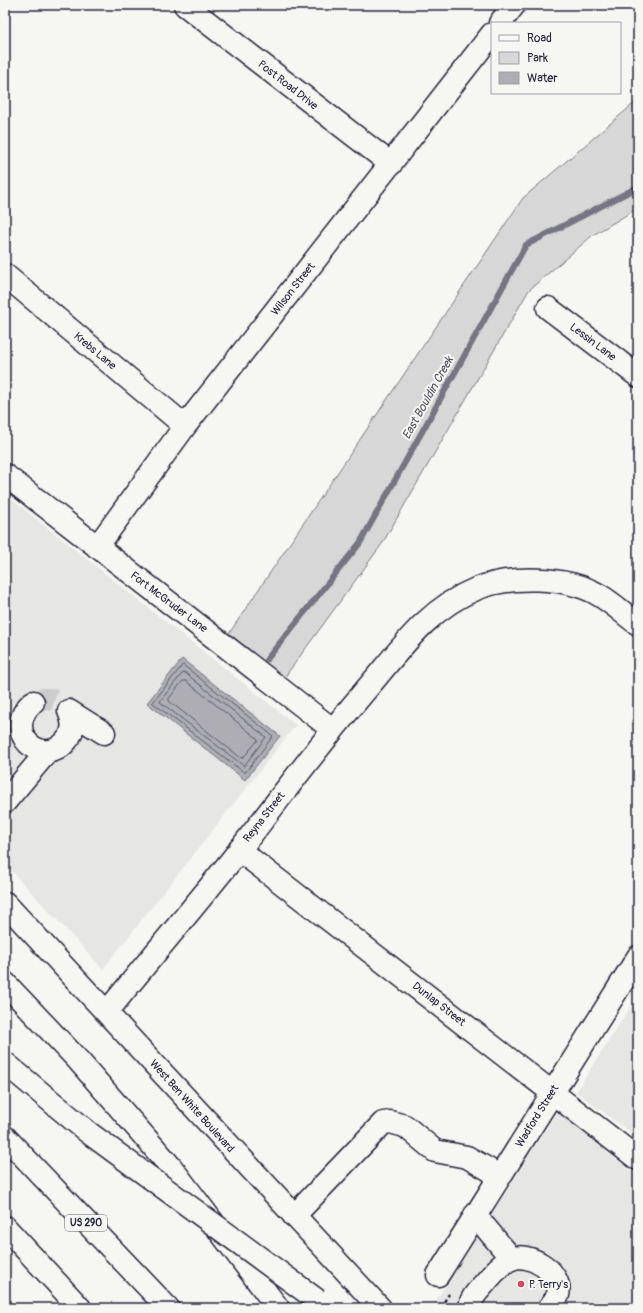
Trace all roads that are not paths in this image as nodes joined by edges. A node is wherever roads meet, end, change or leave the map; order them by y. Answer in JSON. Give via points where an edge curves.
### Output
{"nodes":[{"id":1,"x":185,"y":5,"type":"edge"},
{"id":2,"x":514,"y":5,"type":"edge"},
{"id":3,"x":501,"y":22,"type":"edge"},
{"id":4,"x":491,"y":35,"type":"edge"},
{"id":5,"x":391,"y":164,"type":"junction"},
{"id":6,"x":5,"y":275,"type":"edge"},
{"id":7,"x":548,"y":308,"type":"dead end"},
{"id":8,"x":638,"y":376,"type":"edge"},
{"id":9,"x":185,"y":426,"type":"junction"},
{"id":10,"x":5,"y":475,"type":"edge"},
{"id":11,"x":97,"y":547,"type":"junction"},
{"id":12,"x":638,"y":624,"type":"edge"},
{"id":13,"x":32,"y":702,"type":"dead end"},
{"id":14,"x":332,"y":729,"type":"junction"},
{"id":15,"x":104,"y":733,"type":"dead end"},
{"id":16,"x":47,"y":752,"type":"junction"},
{"id":17,"x":5,"y":802,"type":"edge"},
{"id":18,"x":239,"y":850,"type":"junction"},
{"id":19,"x":5,"y":903,"type":"edge"},
{"id":20,"x":638,"y":957,"type":"edge"},
{"id":21,"x":5,"y":982,"type":"edge"},
{"id":22,"x":107,"y":1012,"type":"junction"},
{"id":23,"x":5,"y":1063,"type":"edge"},
{"id":24,"x":552,"y":1092,"type":"junction"},
{"id":25,"x":5,"y":1137,"type":"edge"},
{"id":26,"x":638,"y":1159,"type":"edge"},
{"id":27,"x":500,"y":1176,"type":"junction"},
{"id":28,"x":294,"y":1216,"type":"junction"},
{"id":29,"x":475,"y":1216,"type":"junction"},
{"id":30,"x":5,"y":1227,"type":"edge"},
{"id":31,"x":512,"y":1259,"type":"junction"},
{"id":32,"x":444,"y":1283,"type":"road end"},
{"id":33,"x":322,"y":1304,"type":"edge"},
{"id":34,"x":80,"y":1308,"type":"edge"},
{"id":35,"x":168,"y":1308,"type":"edge"},
{"id":36,"x":278,"y":1308,"type":"edge"},
{"id":37,"x":380,"y":1308,"type":"edge"},
{"id":38,"x":470,"y":1308,"type":"edge"},
{"id":39,"x":549,"y":1308,"type":"edge"}],
"edges":[{"from":1,"to":5,"type":"main road","name":"Post Road Drive"},
{"from":2,"to":3,"type":"main road"},
{"from":4,"to":5,"type":"main road","name":"Wilson Street"},
{"from":5,"to":9,"type":"main road","name":"Wilson Street"},
{"from":6,"to":9,"type":"main road","name":"Krebs Lane"},
{"from":7,"to":8,"type":"main road","name":"Lessin Lane"},
{"from":9,"to":11,"type":"main road","name":"Wilson Street"},
{"from":10,"to":11,"type":"main road","name":"Fort McGruder Lane"},
{"from":11,"to":14,"type":"main road","name":"Fort McGruder Lane"},
{"from":12,"to":14,"type":"main road","name":"Reyna Street","via":[[598,594],[568,584],[539,579],[505,581],[478,588],[450,601],[423,623]]},
{"from":13,"to":16,"type":"main road","via":[[22,715],[20,731],[30,746]]},
{"from":14,"to":18,"type":"main road","name":"Reyna Street"},
{"from":15,"to":16,"type":"main road","via":[[69,711],[73,729],[70,738],[56,750]]},
{"from":16,"to":17,"type":"main road"},
{"from":18,"to":22,"type":"main road","name":"Reyna Street"},
{"from":18,"to":24,"type":"main road","name":"Dunlap Street"},
{"from":19,"to":22,"type":"main road","name":"West Ben White Boulevard"},
{"from":20,"to":24,"type":"main road","name":"Wadford Street"},
{"from":21,"to":36,"type":"main road","via":[[78,1060],[171,1167]]},
{"from":22,"to":28,"type":"main road","name":"West Ben White Boulevard"},
{"from":23,"to":33,"type":"main road","bridge":true,"via":[[89,1133]]},
{"from":24,"to":26,"type":"main road","name":"Dunlap Street"},
{"from":24,"to":27,"type":"main road","name":"Wadford Street"},
{"from":25,"to":35,"type":"main road","number":"US 290"},
{"from":27,"to":28,"type":"main road","via":[[467,1157],[435,1151],[405,1126],[383,1123]]},
{"from":27,"to":29,"type":"main road","name":"Wadford Street"},
{"from":28,"to":37,"type":"main road","name":"West Ben White Boulevard"},
{"from":29,"to":31,"type":"main road"},
{"from":29,"to":32,"type":"main road","name":"Wadford Street"},
{"from":30,"to":34,"type":"main road"},
{"from":31,"to":38,"type":"main road","via":[[494,1272],[476,1293]]},
{"from":31,"to":39,"type":"main road","via":[[532,1259],[549,1270],[557,1285],[558,1295]]}]}
